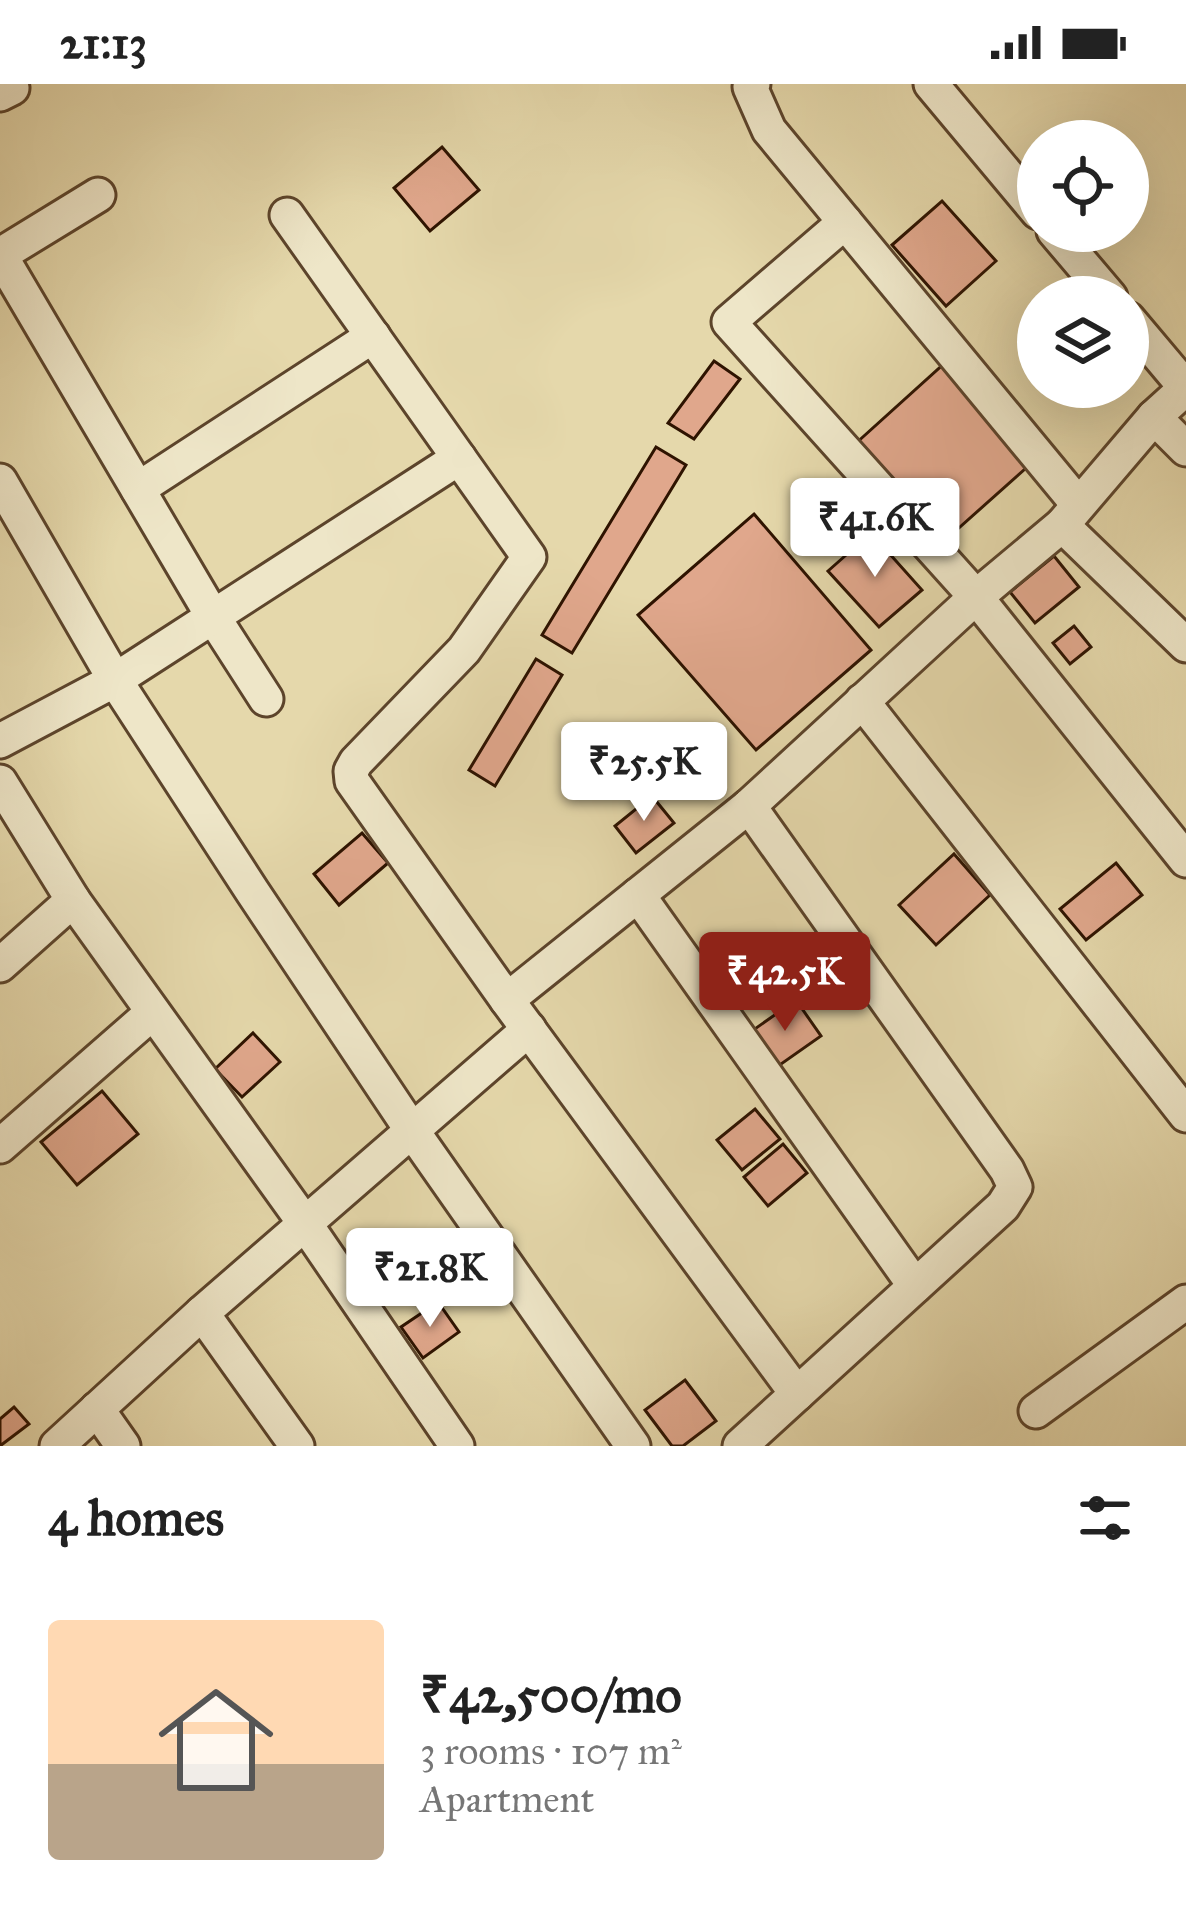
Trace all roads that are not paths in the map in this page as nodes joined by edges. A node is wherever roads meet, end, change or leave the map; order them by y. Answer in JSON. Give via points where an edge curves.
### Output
{"nodes":[{"id":1,"x":753,"y":84,"type":"edge"},
{"id":2,"x":931,"y":84,"type":"edge"},
{"id":3,"x":1017,"y":187,"type":"edge"},
{"id":4,"x":98,"y":195,"type":"dead end"},
{"id":5,"x":287,"y":215,"type":"dead end"},
{"id":6,"x":845,"y":222,"type":"junction"},
{"id":7,"x":1072,"y":252,"type":"edge"},
{"id":8,"x":0,"y":255,"type":"edge"},
{"id":9,"x":1092,"y":276,"type":"edge"},
{"id":10,"x":374,"y":336,"type":"junction"},
{"id":11,"x":1149,"y":344,"type":"edge"},
{"id":12,"x":1186,"y":388,"type":"edge"},
{"id":13,"x":1154,"y":417,"type":"junction"},
{"id":14,"x":1186,"y":449,"type":"edge"},
{"id":15,"x":459,"y":458,"type":"junction"},
{"id":16,"x":0,"y":481,"type":"edge"},
{"id":17,"x":137,"y":489,"type":"junction"},
{"id":18,"x":1070,"y":514,"type":"junction"},
{"id":19,"x":976,"y":597,"type":"junction"},
{"id":20,"x":212,"y":615,"type":"junction"},
{"id":21,"x":1186,"y":645,"type":"edge"},
{"id":22,"x":115,"y":680,"type":"junction"},
{"id":23,"x":266,"y":699,"type":"dead end"},
{"id":24,"x":862,"y":701,"type":"junction"},
{"id":25,"x":0,"y":741,"type":"edge"},
{"id":26,"x":0,"y":782,"type":"edge"},
{"id":27,"x":749,"y":806,"type":"junction"},
{"id":28,"x":1186,"y":860,"type":"edge"},
{"id":29,"x":638,"y":896,"type":"junction"},
{"id":30,"x":74,"y":900,"type":"junction"},
{"id":31,"x":0,"y":964,"type":"edge"},
{"id":32,"x":507,"y":1000,"type":"junction"},
{"id":33,"x":152,"y":1013,"type":"junction"},
{"id":34,"x":529,"y":1029,"type":"junction"},
{"id":35,"x":1186,"y":1115,"type":"edge"},
{"id":36,"x":413,"y":1132,"type":"junction"},
{"id":37,"x":0,"y":1146,"type":"edge"},
{"id":38,"x":306,"y":1226,"type":"junction"},
{"id":39,"x":915,"y":1286,"type":"junction"},
{"id":40,"x":1186,"y":1303,"type":"edge"},
{"id":41,"x":202,"y":1313,"type":"junction"},
{"id":42,"x":797,"y":1394,"type":"junction"},
{"id":43,"x":98,"y":1409,"type":"junction"},
{"id":44,"x":1036,"y":1411,"type":"dead end"},
{"id":45,"x":57,"y":1446,"type":"edge"},
{"id":46,"x":123,"y":1446,"type":"edge"},
{"id":47,"x":297,"y":1446,"type":"edge"},
{"id":48,"x":457,"y":1446,"type":"edge"},
{"id":49,"x":633,"y":1446,"type":"edge"},
{"id":50,"x":740,"y":1446,"type":"edge"}],
"edges":[{"from":1,"to":6,"type":"street","via":[[769,130]]},
{"from":2,"to":3,"type":"street"},
{"from":4,"to":8,"type":"street"},
{"from":5,"to":10,"type":"street"},
{"from":6,"to":18,"type":"street"},
{"from":6,"to":19,"type":"street","via":[[729,322]]},
{"from":7,"to":9,"type":"street"},
{"from":8,"to":17,"type":"street"},
{"from":10,"to":15,"type":"street"},
{"from":10,"to":17,"type":"street"},
{"from":11,"to":12,"type":"street"},
{"from":12,"to":13,"type":"street"},
{"from":13,"to":14,"type":"street"},
{"from":13,"to":18,"type":"street"},
{"from":15,"to":20,"type":"street"},
{"from":15,"to":32,"type":"street","via":[[528,562],[464,650],[351,771]]},
{"from":16,"to":22,"type":"street"},
{"from":17,"to":20,"type":"street"},
{"from":18,"to":19,"type":"street"},
{"from":18,"to":21,"type":"street"},
{"from":19,"to":24,"type":"street"},
{"from":19,"to":28,"type":"street"},
{"from":20,"to":22,"type":"street"},
{"from":20,"to":23,"type":"street"},
{"from":22,"to":25,"type":"street"},
{"from":22,"to":36,"type":"street"},
{"from":24,"to":27,"type":"street"},
{"from":24,"to":35,"type":"street"},
{"from":26,"to":30,"type":"street"},
{"from":27,"to":29,"type":"street"},
{"from":27,"to":39,"type":"street","via":[[1015,1187]]},
{"from":29,"to":32,"type":"street"},
{"from":29,"to":39,"type":"street"},
{"from":30,"to":31,"type":"street"},
{"from":30,"to":33,"type":"street"},
{"from":32,"to":34,"type":"street"},
{"from":33,"to":37,"type":"street"},
{"from":33,"to":38,"type":"street"},
{"from":34,"to":36,"type":"street"},
{"from":34,"to":42,"type":"street"},
{"from":36,"to":38,"type":"street"},
{"from":36,"to":49,"type":"street"},
{"from":38,"to":41,"type":"street"},
{"from":38,"to":48,"type":"street"},
{"from":39,"to":42,"type":"street"},
{"from":40,"to":44,"type":"street"},
{"from":41,"to":43,"type":"street"},
{"from":41,"to":47,"type":"street"},
{"from":42,"to":50,"type":"street"},
{"from":43,"to":45,"type":"street"},
{"from":43,"to":46,"type":"street"}]}
